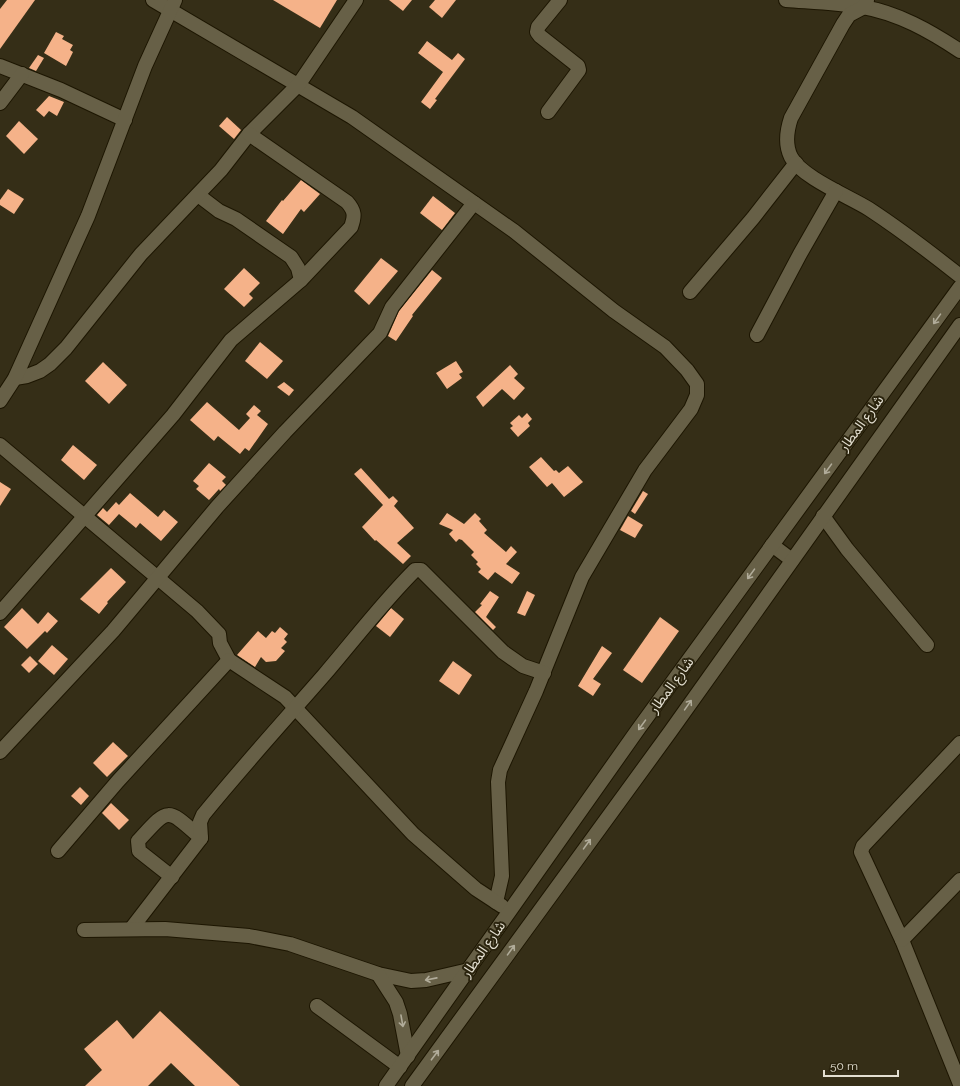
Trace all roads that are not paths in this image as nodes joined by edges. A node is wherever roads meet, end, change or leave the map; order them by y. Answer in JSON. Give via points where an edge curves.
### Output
{"nodes":[{"id":1,"x":153,"y":0,"type":"edge"},
{"id":2,"x":356,"y":0,"type":"edge"},
{"id":3,"x":560,"y":0,"type":"edge"},
{"id":4,"x":786,"y":0,"type":"edge"},
{"id":5,"x":865,"y":4,"type":"edge"},
{"id":6,"x":173,"y":5,"type":"edge"},
{"id":7,"x":960,"y":51,"type":"edge"},
{"id":8,"x":0,"y":66,"type":"edge"},
{"id":9,"x":22,"y":74,"type":"junction"},
{"id":10,"x":298,"y":84,"type":"junction"},
{"id":11,"x":0,"y":103,"type":"edge"},
{"id":12,"x":548,"y":112,"type":"dead end"},
{"id":13,"x":125,"y":120,"type":"junction"},
{"id":14,"x":249,"y":134,"type":"junction"},
{"id":15,"x":796,"y":163,"type":"junction"},
{"id":16,"x":836,"y":191,"type":"junction"},
{"id":17,"x":198,"y":195,"type":"junction"},
{"id":18,"x":474,"y":203,"type":"junction"},
{"id":19,"x":960,"y":276,"type":"edge"},
{"id":20,"x":301,"y":280,"type":"junction"},
{"id":21,"x":960,"y":287,"type":"edge"},
{"id":22,"x":690,"y":292,"type":"dead end"},
{"id":23,"x":960,"y":324,"type":"edge"},
{"id":24,"x":757,"y":336,"type":"dead end"},
{"id":25,"x":15,"y":378,"type":"junction"},
{"id":26,"x":0,"y":401,"type":"edge"},
{"id":27,"x":0,"y":445,"type":"edge"},
{"id":28,"x":84,"y":516,"type":"junction"},
{"id":29,"x":823,"y":516,"type":"junction"},
{"id":30,"x":772,"y":545,"type":"junction"},
{"id":31,"x":792,"y":560,"type":"junction"},
{"id":32,"x":157,"y":578,"type":"junction"},
{"id":33,"x":0,"y":613,"type":"edge"},
{"id":34,"x":927,"y":645,"type":"dead end"},
{"id":35,"x":229,"y":660,"type":"junction"},
{"id":36,"x":544,"y":673,"type":"junction"},
{"id":37,"x":295,"y":708,"type":"junction"},
{"id":38,"x":960,"y":743,"type":"edge"},
{"id":39,"x":0,"y":752,"type":"edge"},
{"id":40,"x":201,"y":838,"type":"junction"},
{"id":41,"x":58,"y":851,"type":"dead end"},
{"id":42,"x":172,"y":877,"type":"junction"},
{"id":43,"x":960,"y":880,"type":"edge"},
{"id":44,"x":496,"y":902,"type":"junction"},
{"id":45,"x":510,"y":911,"type":"junction"},
{"id":46,"x":131,"y":929,"type":"junction"},
{"id":47,"x":84,"y":930,"type":"dead end"},
{"id":48,"x":902,"y":940,"type":"junction"},
{"id":49,"x":469,"y":970,"type":"junction"},
{"id":50,"x":378,"y":974,"type":"junction"},
{"id":51,"x":317,"y":1006,"type":"dead end"},
{"id":52,"x":404,"y":1061,"type":"junction"},
{"id":53,"x":960,"y":1084,"type":"edge"},
{"id":54,"x":386,"y":1086,"type":"edge"},
{"id":55,"x":412,"y":1086,"type":"edge"}],
"edges":[{"from":1,"to":6,"type":"street"},
{"from":2,"to":10,"type":"street"},
{"from":3,"to":12,"type":"street","via":[[538,28],[538,32],[578,66],[579,70]]},
{"from":4,"to":5,"type":"street"},
{"from":5,"to":7,"type":"street","via":[[903,19]]},
{"from":5,"to":15,"type":"street","via":[[849,15],[843,24],[791,118],[788,127],[788,149]]},
{"from":6,"to":10,"type":"street"},
{"from":6,"to":13,"type":"street"},
{"from":8,"to":9,"type":"street"},
{"from":9,"to":11,"type":"street"},
{"from":9,"to":13,"type":"street"},
{"from":10,"to":14,"type":"street"},
{"from":10,"to":18,"type":"street","via":[[352,117]]},
{"from":13,"to":25,"type":"street","via":[[88,216]]},
{"from":14,"to":17,"type":"street"},
{"from":14,"to":20,"type":"street","via":[[347,202],[353,210],[351,227]]},
{"from":15,"to":16,"type":"street"},
{"from":15,"to":22,"type":"street"},
{"from":16,"to":19,"type":"street","via":[[906,234]]},
{"from":16,"to":24,"type":"street"},
{"from":17,"to":20,"type":"street","via":[[291,257],[298,268]]},
{"from":17,"to":25,"type":"street","via":[[141,254],[66,348],[50,364],[27,376]]},
{"from":18,"to":32,"type":"street","via":[[392,307],[380,333],[280,438]]},
{"from":18,"to":36,"type":"street","via":[[665,347],[687,370],[697,384],[698,390],[691,409],[645,470],[582,577]]},
{"from":20,"to":28,"type":"street","via":[[231,340],[172,415]]},
{"from":21,"to":30,"type":"street","name":"شارع المطار","one_way":true},
{"from":23,"to":29,"type":"street","name":"شارع المطار"},
{"from":25,"to":26,"type":"street"},
{"from":27,"to":28,"type":"street"},
{"from":28,"to":32,"type":"street"},
{"from":28,"to":33,"type":"street"},
{"from":29,"to":31,"type":"street","name":"شارع المطار"},
{"from":29,"to":34,"type":"street","via":[[847,549]]},
{"from":30,"to":31,"type":"street"},
{"from":30,"to":45,"type":"street","name":"شارع المطار","one_way":true},
{"from":55,"to":31,"type":"street","name":"شارع المطار","one_way":true},
{"from":32,"to":35,"type":"street","via":[[211,624],[219,634],[220,643]]},
{"from":32,"to":39,"type":"street","via":[[113,631]]},
{"from":35,"to":37,"type":"street","via":[[285,697]]},
{"from":35,"to":41,"type":"street"},
{"from":36,"to":37,"type":"street","via":[[523,666],[504,652],[418,569],[385,601]]},
{"from":36,"to":44,"type":"street","via":[[498,776],[502,876]]},
{"from":37,"to":40,"type":"street","via":[[258,748],[201,818]]},
{"from":37,"to":44,"type":"street","via":[[413,834],[476,889]]},
{"from":38,"to":48,"type":"street","via":[[863,846],[861,852]]},
{"from":40,"to":42,"type":"street"},
{"from":40,"to":42,"type":"street","via":[[176,816],[168,815],[161,816],[138,841],[139,850]]},
{"from":42,"to":46,"type":"street"},
{"from":43,"to":48,"type":"street"},
{"from":44,"to":45,"type":"street"},
{"from":45,"to":49,"type":"street","name":"شارع المطار"},
{"from":46,"to":47,"type":"street"},
{"from":46,"to":50,"type":"street","via":[[165,929],[290,944]]},
{"from":48,"to":53,"type":"street"},
{"from":49,"to":50,"type":"street","one_way":true,"via":[[411,981]]},
{"from":49,"to":52,"type":"street","name":"شارع المطار"},
{"from":50,"to":52,"type":"street","one_way":true,"via":[[398,1008]]},
{"from":51,"to":52,"type":"street"},
{"from":52,"to":54,"type":"street","name":"شارع المطار"}]}
